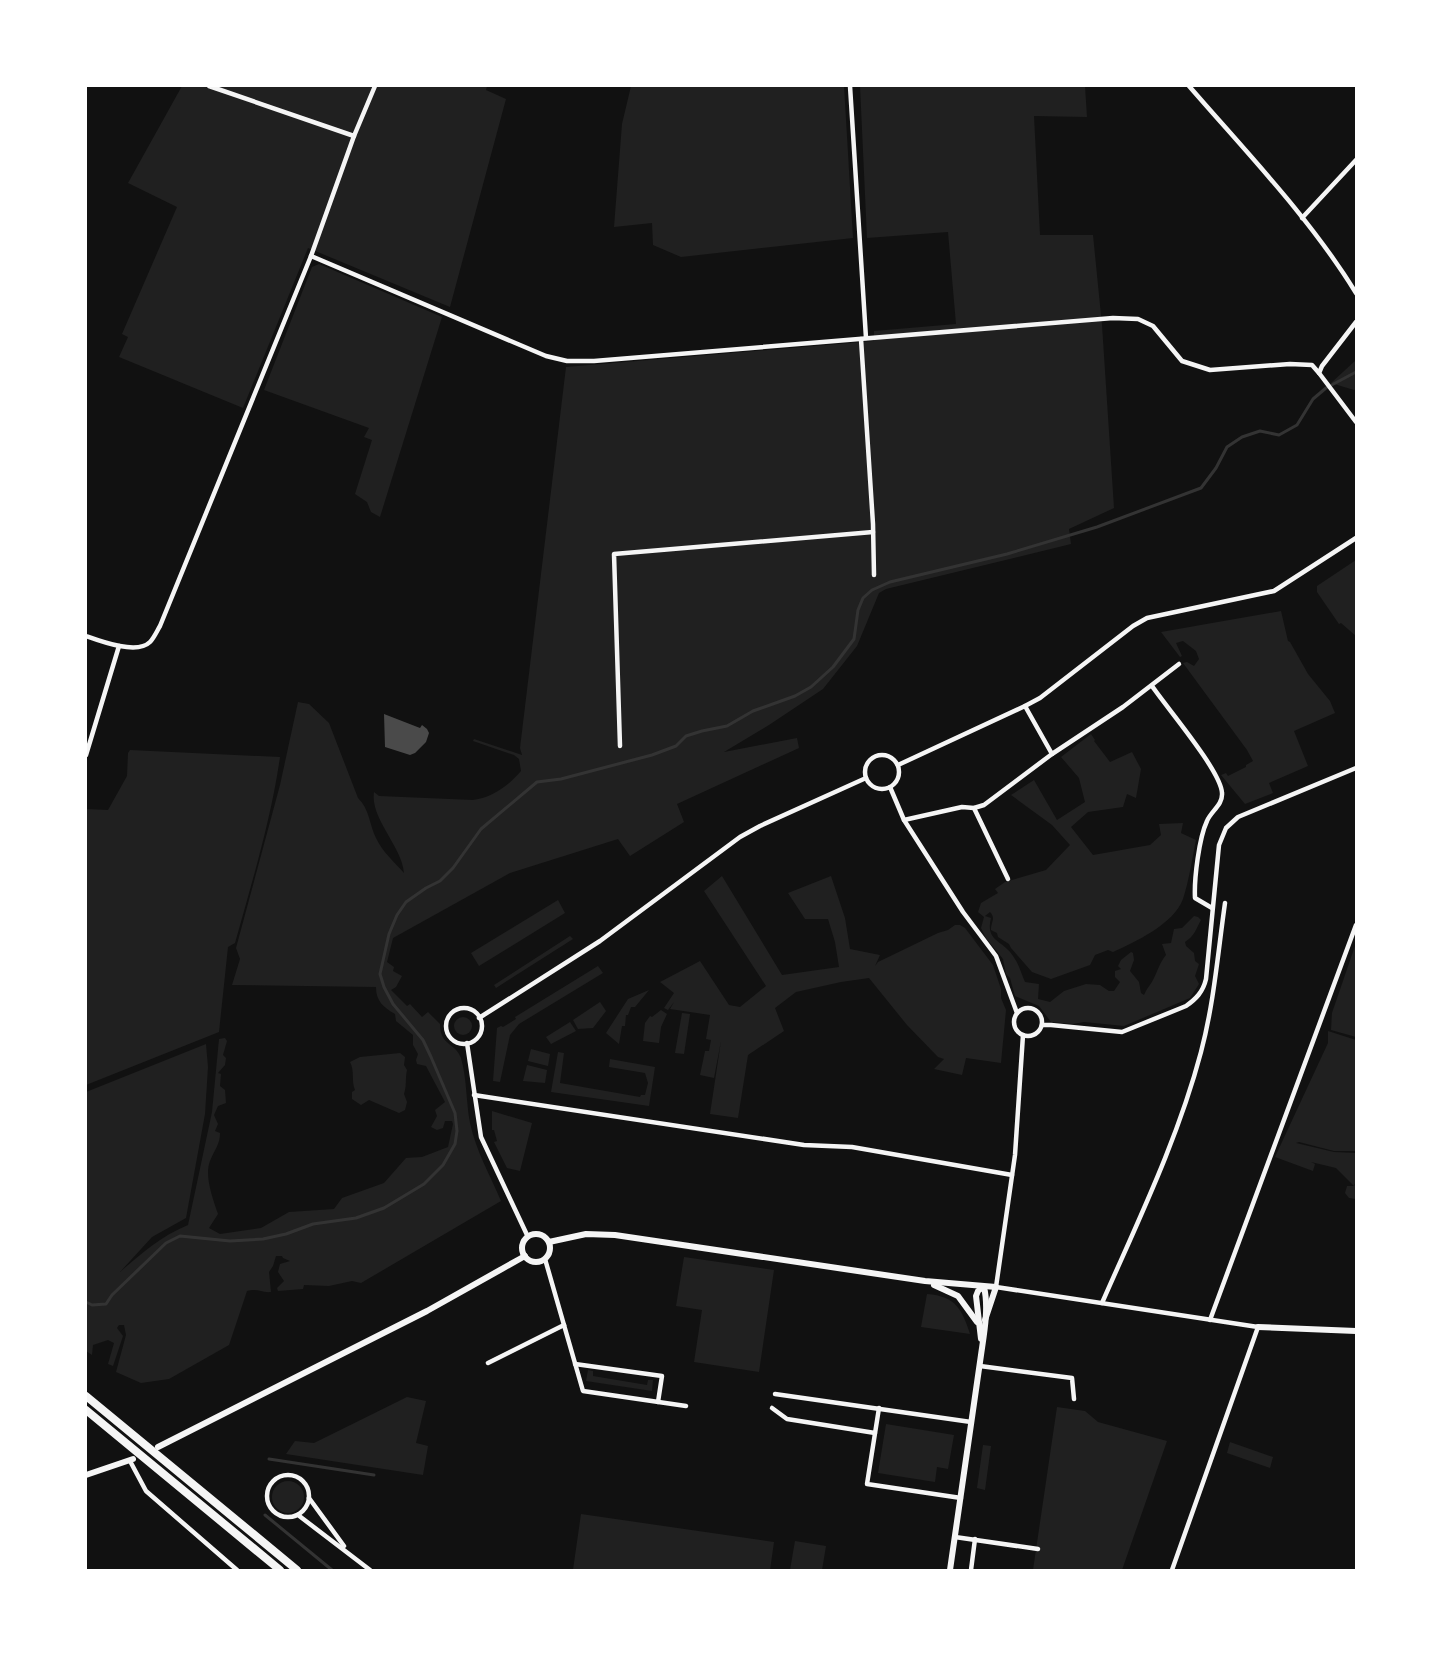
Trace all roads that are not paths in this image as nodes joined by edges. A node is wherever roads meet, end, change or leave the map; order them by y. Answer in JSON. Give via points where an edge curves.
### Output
{"nodes":[{"id":1,"x":209,"y":86,"type":"edge"},
{"id":2,"x":375,"y":86,"type":"edge"},
{"id":3,"x":850,"y":86,"type":"edge"},
{"id":4,"x":1190,"y":86,"type":"edge"},
{"id":5,"x":354,"y":136,"type":"junction"},
{"id":6,"x":1356,"y":160,"type":"edge"},
{"id":7,"x":1302,"y":218,"type":"junction"},
{"id":8,"x":311,"y":256,"type":"junction"},
{"id":9,"x":1356,"y":293,"type":"edge"},
{"id":10,"x":1356,"y":322,"type":"edge"},
{"id":11,"x":864,"y":338,"type":"junction"},
{"id":12,"x":1319,"y":373,"type":"junction"},
{"id":13,"x":1356,"y":422,"type":"edge"},
{"id":14,"x":873,"y":532,"type":"junction"},
{"id":15,"x":1356,"y":538,"type":"edge"},
{"id":16,"x":874,"y":575,"type":"dead end"},
{"id":17,"x":86,"y":636,"type":"edge"},
{"id":18,"x":119,"y":646,"type":"junction"},
{"id":19,"x":1179,"y":664,"type":"dead end"},
{"id":20,"x":1152,"y":686,"type":"junction"},
{"id":21,"x":1025,"y":706,"type":"junction"},
{"id":22,"x":620,"y":746,"type":"dead end"},
{"id":23,"x":1052,"y":754,"type":"junction"},
{"id":24,"x":86,"y":755,"type":"edge"},
{"id":25,"x":898,"y":765,"type":"junction"},
{"id":26,"x":1356,"y":768,"type":"edge"},
{"id":27,"x":866,"y":778,"type":"junction"},
{"id":28,"x":890,"y":788,"type":"junction"},
{"id":29,"x":974,"y":808,"type":"junction"},
{"id":30,"x":904,"y":820,"type":"junction"},
{"id":31,"x":1008,"y":879,"type":"dead end"},
{"id":32,"x":1225,"y":903,"type":"dead end"},
{"id":33,"x":1212,"y":908,"type":"junction"},
{"id":34,"x":1356,"y":926,"type":"edge"},
{"id":35,"x":1017,"y":1013,"type":"junction"},
{"id":36,"x":479,"y":1018,"type":"junction"},
{"id":37,"x":1042,"y":1026,"type":"junction"},
{"id":38,"x":1023,"y":1035,"type":"junction"},
{"id":39,"x":467,"y":1043,"type":"junction"},
{"id":40,"x":474,"y":1095,"type":"junction"},
{"id":41,"x":1012,"y":1175,"type":"junction"},
{"id":42,"x":528,"y":1237,"type":"junction"},
{"id":43,"x":549,"y":1242,"type":"junction"},
{"id":44,"x":525,"y":1257,"type":"junction"},
{"id":45,"x":545,"y":1259,"type":"junction"},
{"id":46,"x":997,"y":1278,"type":"junction"},
{"id":47,"x":925,"y":1281,"type":"junction"},
{"id":48,"x":984,"y":1287,"type":"junction"},
{"id":49,"x":996,"y":1287,"type":"junction"},
{"id":50,"x":1102,"y":1303,"type":"junction"},
{"id":51,"x":985,"y":1320,"type":"junction"},
{"id":52,"x":1210,"y":1320,"type":"junction"},
{"id":53,"x":977,"y":1322,"type":"junction"},
{"id":54,"x":564,"y":1325,"type":"junction"},
{"id":55,"x":1258,"y":1327,"type":"junction"},
{"id":56,"x":1356,"y":1331,"type":"edge"},
{"id":57,"x":982,"y":1348,"type":"junction"},
{"id":58,"x":488,"y":1363,"type":"dead end"},
{"id":59,"x":575,"y":1364,"type":"junction"},
{"id":60,"x":980,"y":1366,"type":"junction"},
{"id":61,"x":775,"y":1394,"type":"dead end"},
{"id":62,"x":86,"y":1396,"type":"edge"},
{"id":63,"x":1074,"y":1399,"type":"dead end"},
{"id":64,"x":658,"y":1402,"type":"junction"},
{"id":65,"x":686,"y":1406,"type":"dead end"},
{"id":66,"x":772,"y":1408,"type":"dead end"},
{"id":67,"x":879,"y":1408,"type":"junction"},
{"id":68,"x":86,"y":1410,"type":"edge"},
{"id":69,"x":971,"y":1422,"type":"junction"},
{"id":70,"x":875,"y":1433,"type":"junction"},
{"id":71,"x":158,"y":1447,"type":"dead end"},
{"id":72,"x":132,"y":1460,"type":"joint"},
{"id":73,"x":86,"y":1475,"type":"edge"},
{"id":74,"x":309,"y":1498,"type":"junction"},
{"id":75,"x":961,"y":1498,"type":"junction"},
{"id":76,"x":298,"y":1515,"type":"junction"},
{"id":77,"x":955,"y":1537,"type":"junction"},
{"id":78,"x":975,"y":1539,"type":"junction"},
{"id":79,"x":1038,"y":1549,"type":"dead end"},
{"id":80,"x":351,"y":1555,"type":"junction"},
{"id":81,"x":237,"y":1570,"type":"edge"},
{"id":82,"x":280,"y":1570,"type":"edge"},
{"id":83,"x":297,"y":1570,"type":"edge"},
{"id":84,"x":370,"y":1570,"type":"edge"},
{"id":85,"x":950,"y":1570,"type":"edge"},
{"id":86,"x":971,"y":1570,"type":"edge"},
{"id":87,"x":1172,"y":1570,"type":"edge"}],
"edges":[{"from":1,"to":5,"type":"street"},
{"from":2,"to":5,"type":"street"},
{"from":3,"to":11,"type":"street"},
{"from":4,"to":7,"type":"street"},
{"from":5,"to":8,"type":"street"},
{"from":6,"to":7,"type":"street"},
{"from":7,"to":9,"type":"street","via":[[1338,262]]},
{"from":8,"to":11,"type":"street","via":[[546,356],[567,361]]},
{"from":8,"to":18,"type":"street","via":[[160,626],[148,644]]},
{"from":10,"to":12,"type":"street"},
{"from":11,"to":12,"type":"street","via":[[1113,318],[1154,326],[1182,361],[1198,367],[1210,370],[1312,365]]},
{"from":11,"to":14,"type":"street"},
{"from":12,"to":13,"type":"street"},
{"from":14,"to":16,"type":"street"},
{"from":14,"to":22,"type":"street","via":[[614,554]]},
{"from":15,"to":21,"type":"street","via":[[1274,591],[1147,618]]},
{"from":17,"to":18,"type":"street"},
{"from":18,"to":24,"type":"street"},
{"from":19,"to":20,"type":"street"},
{"from":20,"to":23,"type":"street"},
{"from":20,"to":33,"type":"street","via":[[1220,783],[1223,795],[1204,828],[1194,888],[1195,898]]},
{"from":21,"to":23,"type":"street"},
{"from":21,"to":25,"type":"street"},
{"from":23,"to":29,"type":"street","via":[[984,805]]},
{"from":25,"to":27,"type":"street","via":[[890,756],[877,755],[865,768]]},
{"from":25,"to":28,"type":"street","via":[[898,778]]},
{"from":26,"to":33,"type":"street","via":[[1233,821],[1219,845]]},
{"from":27,"to":28,"type":"street","via":[[874,788]]},
{"from":27,"to":36,"type":"street","via":[[740,837],[600,941]]},
{"from":28,"to":30,"type":"street"},
{"from":29,"to":30,"type":"street","via":[[962,807]]},
{"from":29,"to":31,"type":"street"},
{"from":30,"to":35,"type":"street","via":[[996,956]]},
{"from":32,"to":50,"type":"street","via":[[1212,997],[1195,1072],[1179,1123]]},
{"from":33,"to":37,"type":"street","via":[[1204,984],[1186,1006],[1122,1032]]},
{"from":34,"to":52,"type":"street"},
{"from":35,"to":37,"type":"street","via":[[1025,1008],[1035,1009]]},
{"from":35,"to":38,"type":"street","via":[[1014,1026]]},
{"from":36,"to":39,"type":"street","via":[[480,1034]]},
{"from":36,"to":39,"type":"street","via":[[472,1010],[462,1008],[448,1019],[451,1038]]},
{"from":37,"to":38,"type":"street","via":[[1035,1035]]},
{"from":38,"to":41,"type":"street"},
{"from":39,"to":40,"type":"street"},
{"from":40,"to":41,"type":"street","via":[[804,1145],[852,1147]]},
{"from":40,"to":42,"type":"street","via":[[485,1149]]},
{"from":41,"to":46,"type":"street"},
{"from":42,"to":43,"type":"street","via":[[539,1234]]},
{"from":42,"to":44,"type":"street","via":[[522,1245]]},
{"from":43,"to":45,"type":"street","via":[[550,1251]]},
{"from":43,"to":47,"type":"street","via":[[586,1234],[615,1235]]},
{"from":44,"to":45,"type":"street","via":[[533,1262]]},
{"from":44,"to":71,"type":"street","via":[[428,1311]]},
{"from":45,"to":54,"type":"street"},
{"from":46,"to":48,"type":"street"},
{"from":46,"to":49,"type":"street"},
{"from":47,"to":48,"type":"street"},
{"from":47,"to":53,"type":"street","via":[[958,1296]]},
{"from":48,"to":49,"type":"street"},
{"from":48,"to":51,"type":"street"},
{"from":48,"to":53,"type":"street","via":[[975,1296]]},
{"from":49,"to":50,"type":"street"},
{"from":49,"to":51,"type":"street"},
{"from":50,"to":52,"type":"street"},
{"from":51,"to":57,"type":"street"},
{"from":52,"to":55,"type":"street"},
{"from":53,"to":57,"type":"street"},
{"from":54,"to":58,"type":"street"},
{"from":54,"to":59,"type":"street"},
{"from":55,"to":56,"type":"street"},
{"from":55,"to":87,"type":"street"},
{"from":57,"to":60,"type":"street"},
{"from":59,"to":64,"type":"street","via":[[583,1391]]},
{"from":59,"to":64,"type":"street","via":[[662,1376]]},
{"from":60,"to":63,"type":"street","via":[[1072,1378]]},
{"from":60,"to":69,"type":"street"},
{"from":61,"to":67,"type":"street"},
{"from":62,"to":83,"type":"highway"},
{"from":64,"to":65,"type":"street"},
{"from":66,"to":70,"type":"street","via":[[787,1419]]},
{"from":67,"to":69,"type":"street"},
{"from":67,"to":70,"type":"street"},
{"from":68,"to":82,"type":"highway"},
{"from":69,"to":75,"type":"street"},
{"from":70,"to":75,"type":"street","via":[[867,1484]]},
{"from":72,"to":73,"type":"street"},
{"from":72,"to":81,"type":"street","via":[[146,1491]]},
{"from":74,"to":76,"type":"street"},
{"from":74,"to":76,"type":"street","via":[[304,1483],[294,1476],[281,1477],[271,1485],[267,1498],[273,1511],[284,1517]]},
{"from":74,"to":80,"type":"street"},
{"from":75,"to":77,"type":"street"},
{"from":76,"to":80,"type":"street"},
{"from":77,"to":78,"type":"street"},
{"from":77,"to":85,"type":"street"},
{"from":78,"to":79,"type":"street"},
{"from":78,"to":86,"type":"street"},
{"from":80,"to":84,"type":"street"}]}
